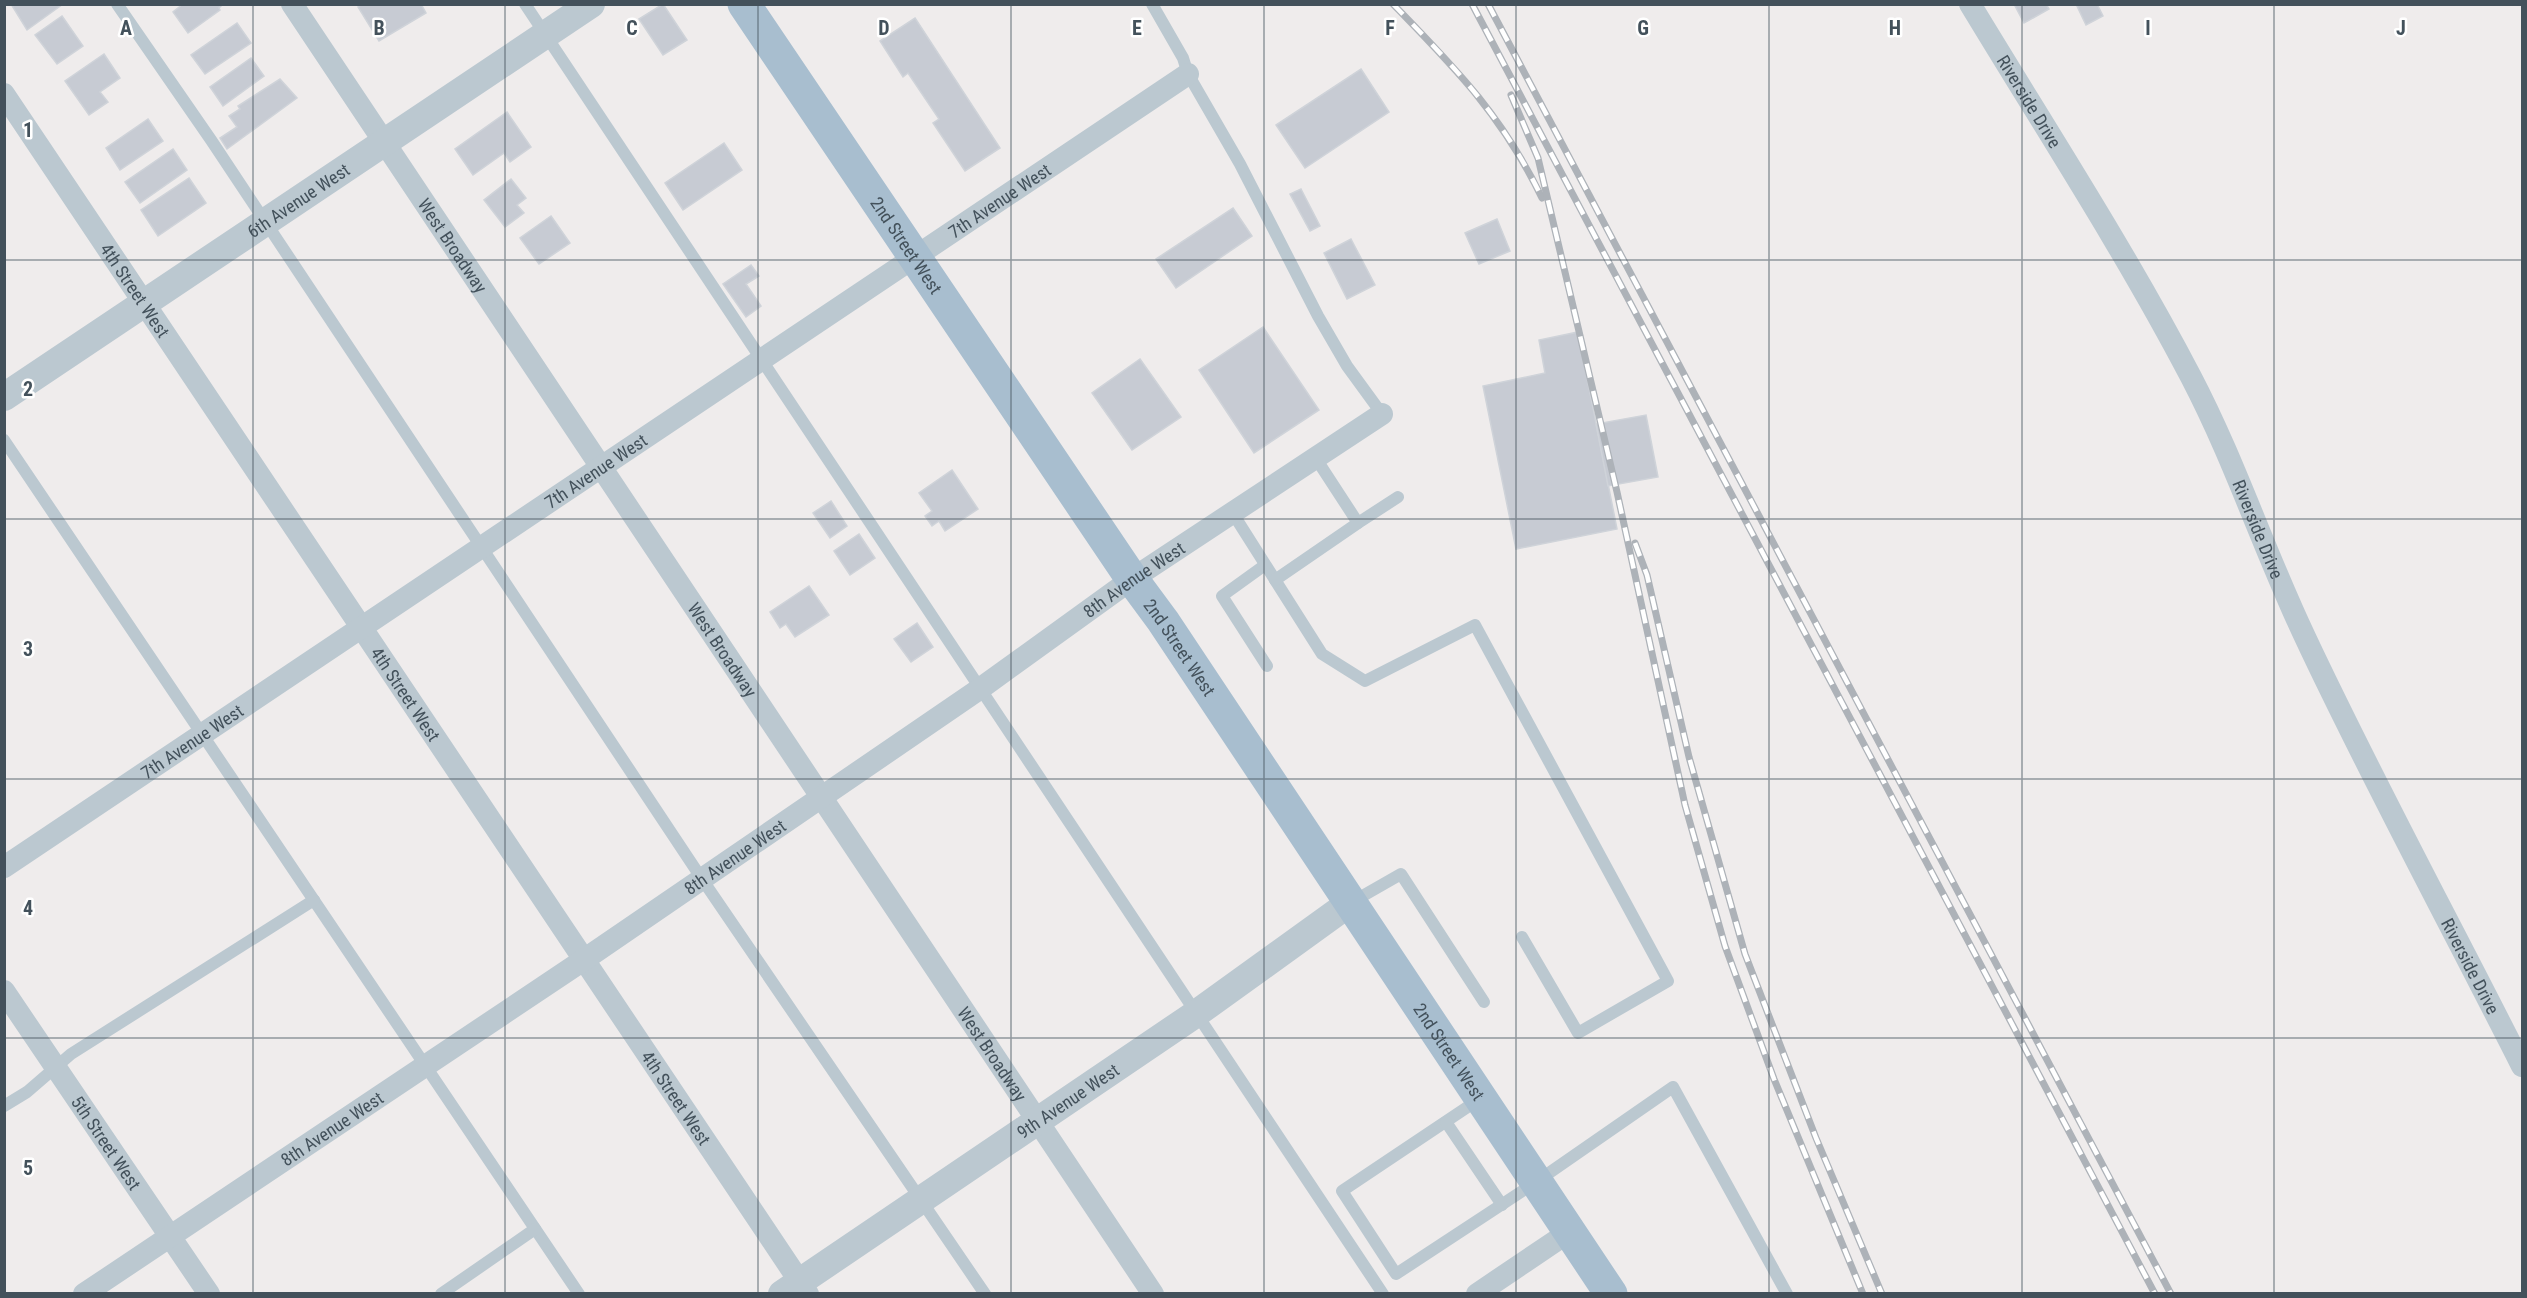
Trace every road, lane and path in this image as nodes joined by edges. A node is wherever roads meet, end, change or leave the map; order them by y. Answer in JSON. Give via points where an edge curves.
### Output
{"nodes":[{"id":1,"x":117,"y":4,"type":"edge"},
{"id":2,"x":292,"y":4,"type":"edge"},
{"id":3,"x":525,"y":4,"type":"edge"},
{"id":4,"x":591,"y":4,"type":"edge"},
{"id":5,"x":744,"y":4,"type":"edge"},
{"id":6,"x":1152,"y":4,"type":"edge"},
{"id":7,"x":1970,"y":4,"type":"edge"},
{"id":8,"x":546,"y":35,"type":"junction"},
{"id":9,"x":1188,"y":74,"type":"junction"},
{"id":10,"x":4,"y":94,"type":"edge"},
{"id":11,"x":385,"y":142,"type":"junction"},
{"id":12,"x":265,"y":221,"type":"junction"},
{"id":13,"x":914,"y":257,"type":"junction"},
{"id":14,"x":144,"y":302,"type":"junction"},
{"id":15,"x":762,"y":359,"type":"junction"},
{"id":16,"x":4,"y":397,"type":"edge"},
{"id":17,"x":1382,"y":414,"type":"joint"},
{"id":18,"x":4,"y":440,"type":"edge"},
{"id":19,"x":1315,"y":457,"type":"junction"},
{"id":20,"x":602,"y":466,"type":"junction"},
{"id":21,"x":1398,"y":497,"type":"dead end"},
{"id":22,"x":1232,"y":512,"type":"junction"},
{"id":23,"x":1358,"y":523,"type":"junction"},
{"id":24,"x":481,"y":548,"type":"junction"},
{"id":25,"x":1266,"y":565,"type":"junction"},
{"id":26,"x":1132,"y":579,"type":"junction"},
{"id":27,"x":1275,"y":580,"type":"junction"},
{"id":28,"x":363,"y":627,"type":"junction"},
{"id":29,"x":1268,"y":666,"type":"dead end"},
{"id":30,"x":981,"y":688,"type":"junction"},
{"id":31,"x":202,"y":734,"type":"junction"},
{"id":32,"x":822,"y":797,"type":"junction"},
{"id":33,"x":4,"y":867,"type":"edge"},
{"id":34,"x":702,"y":879,"type":"junction"},
{"id":35,"x":314,"y":900,"type":"junction"},
{"id":36,"x":1351,"y":902,"type":"junction"},
{"id":37,"x":1522,"y":937,"type":"dead end"},
{"id":38,"x":585,"y":959,"type":"junction"},
{"id":39,"x":4,"y":991,"type":"edge"},
{"id":40,"x":1484,"y":1002,"type":"dead end"},
{"id":41,"x":1197,"y":1013,"type":"junction"},
{"id":42,"x":425,"y":1065,"type":"junction"},
{"id":43,"x":2523,"y":1066,"type":"edge"},
{"id":44,"x":56,"y":1067,"type":"junction"},
{"id":45,"x":1481,"y":1098,"type":"junction"},
{"id":46,"x":4,"y":1106,"type":"edge"},
{"id":47,"x":1037,"y":1121,"type":"junction"},
{"id":48,"x":1446,"y":1122,"type":"junction"},
{"id":49,"x":1536,"y":1182,"type":"junction"},
{"id":50,"x":921,"y":1199,"type":"junction"},
{"id":51,"x":1502,"y":1205,"type":"junction"},
{"id":52,"x":536,"y":1229,"type":"junction"},
{"id":53,"x":1569,"y":1232,"type":"junction"},
{"id":54,"x":170,"y":1236,"type":"junction"},
{"id":55,"x":797,"y":1290,"type":"edge"},
{"id":56,"x":84,"y":1293,"type":"edge"},
{"id":57,"x":208,"y":1293,"type":"edge"},
{"id":58,"x":441,"y":1293,"type":"edge"},
{"id":59,"x":579,"y":1293,"type":"edge"},
{"id":60,"x":985,"y":1293,"type":"edge"},
{"id":61,"x":1153,"y":1293,"type":"edge"},
{"id":62,"x":1383,"y":1293,"type":"edge"},
{"id":63,"x":1477,"y":1293,"type":"edge"},
{"id":64,"x":1611,"y":1293,"type":"edge"},
{"id":65,"x":1786,"y":1293,"type":"edge"}],
"edges":[{"from":1,"to":12,"type":"lane"},
{"from":2,"to":11,"type":"street","name":"West Broadway"},
{"from":3,"to":8,"type":"lane"},
{"from":4,"to":8,"type":"street","name":"6th Avenue West"},
{"from":5,"to":13,"type":"main road","name":"2nd Street West"},
{"from":6,"to":9,"type":"lane"},
{"from":7,"to":43,"type":"street","name":"Riverside Drive","via":[[2190,375],[2223,442],[2263,545],[2319,667]]},
{"from":8,"to":11,"type":"street","name":"6th Avenue West"},
{"from":8,"to":15,"type":"lane"},
{"from":9,"to":13,"type":"street","name":"7th Avenue West"},
{"from":9,"to":17,"type":"lane","via":[[1347,366]]},
{"from":10,"to":14,"type":"street","name":"4th Street West"},
{"from":11,"to":12,"type":"street","name":"6th Avenue West"},
{"from":11,"to":20,"type":"street","name":"West Broadway"},
{"from":12,"to":14,"type":"street","name":"6th Avenue West"},
{"from":12,"to":24,"type":"lane"},
{"from":13,"to":15,"type":"street","name":"7th Avenue West"},
{"from":13,"to":26,"type":"main road","name":"2nd Street West"},
{"from":14,"to":16,"type":"street","name":"6th Avenue West"},
{"from":14,"to":28,"type":"street","name":"4th Street West"},
{"from":15,"to":20,"type":"street","name":"7th Avenue West"},
{"from":15,"to":30,"type":"lane"},
{"from":17,"to":19,"type":"street","name":"8th Avenue West"},
{"from":18,"to":31,"type":"lane"},
{"from":19,"to":22,"type":"street","name":"8th Avenue West"},
{"from":19,"to":23,"type":"lane"},
{"from":20,"to":24,"type":"street","name":"7th Avenue West"},
{"from":20,"to":32,"type":"street","name":"West Broadway"},
{"from":21,"to":23,"type":"lane"},
{"from":22,"to":25,"type":"lane"},
{"from":22,"to":26,"type":"street","name":"8th Avenue West"},
{"from":23,"to":27,"type":"lane"},
{"from":24,"to":28,"type":"street","name":"7th Avenue West"},
{"from":24,"to":34,"type":"lane"},
{"from":25,"to":27,"type":"lane"},
{"from":25,"to":29,"type":"lane","via":[[1222,596]]},
{"from":26,"to":30,"type":"street","name":"8th Avenue West"},
{"from":26,"to":36,"type":"main road","name":"2nd Street West"},
{"from":27,"to":37,"type":"lane","via":[[1322,654],[1365,681],[1476,625],[1668,981],[1578,1033]]},
{"from":28,"to":31,"type":"street","name":"7th Avenue West"},
{"from":28,"to":38,"type":"street","name":"4th Street West"},
{"from":30,"to":32,"type":"street","name":"8th Avenue West"},
{"from":30,"to":41,"type":"lane"},
{"from":31,"to":33,"type":"street","name":"7th Avenue West"},
{"from":31,"to":35,"type":"lane"},
{"from":32,"to":34,"type":"street","name":"8th Avenue West"},
{"from":32,"to":47,"type":"street","name":"West Broadway"},
{"from":34,"to":38,"type":"street","name":"8th Avenue West"},
{"from":34,"to":50,"type":"lane"},
{"from":35,"to":42,"type":"lane"},
{"from":35,"to":44,"type":"lane"},
{"from":36,"to":40,"type":"lane","via":[[1401,874]]},
{"from":36,"to":41,"type":"street","name":"9th Avenue West"},
{"from":36,"to":45,"type":"main road","name":"2nd Street West"},
{"from":38,"to":42,"type":"street","name":"8th Avenue West"},
{"from":38,"to":55,"type":"street","name":"4th Street West"},
{"from":39,"to":44,"type":"street","name":"5th Street West"},
{"from":41,"to":47,"type":"street","name":"9th Avenue West"},
{"from":41,"to":62,"type":"lane"},
{"from":42,"to":52,"type":"lane"},
{"from":42,"to":54,"type":"street","name":"8th Avenue West"},
{"from":44,"to":46,"type":"lane"},
{"from":44,"to":54,"type":"street","name":"5th Street West"},
{"from":45,"to":48,"type":"lane"},
{"from":45,"to":49,"type":"main road","name":"2nd Street West"},
{"from":47,"to":50,"type":"street","name":"9th Avenue West"},
{"from":47,"to":61,"type":"street","name":"West Broadway"},
{"from":48,"to":51,"type":"lane"},
{"from":48,"to":51,"type":"lane","via":[[1342,1191],[1396,1274]]},
{"from":49,"to":51,"type":"lane"},
{"from":49,"to":53,"type":"main road","name":"2nd Street West"},
{"from":49,"to":65,"type":"lane","via":[[1673,1087]]},
{"from":50,"to":55,"type":"street","name":"9th Avenue West"},
{"from":50,"to":60,"type":"lane"},
{"from":52,"to":58,"type":"lane"},
{"from":52,"to":59,"type":"lane"},
{"from":53,"to":63,"type":"street"},
{"from":53,"to":64,"type":"main road","name":"2nd Street West"},
{"from":54,"to":56,"type":"street","name":"8th Avenue West"},
{"from":54,"to":57,"type":"street","name":"5th Street West"}]}
